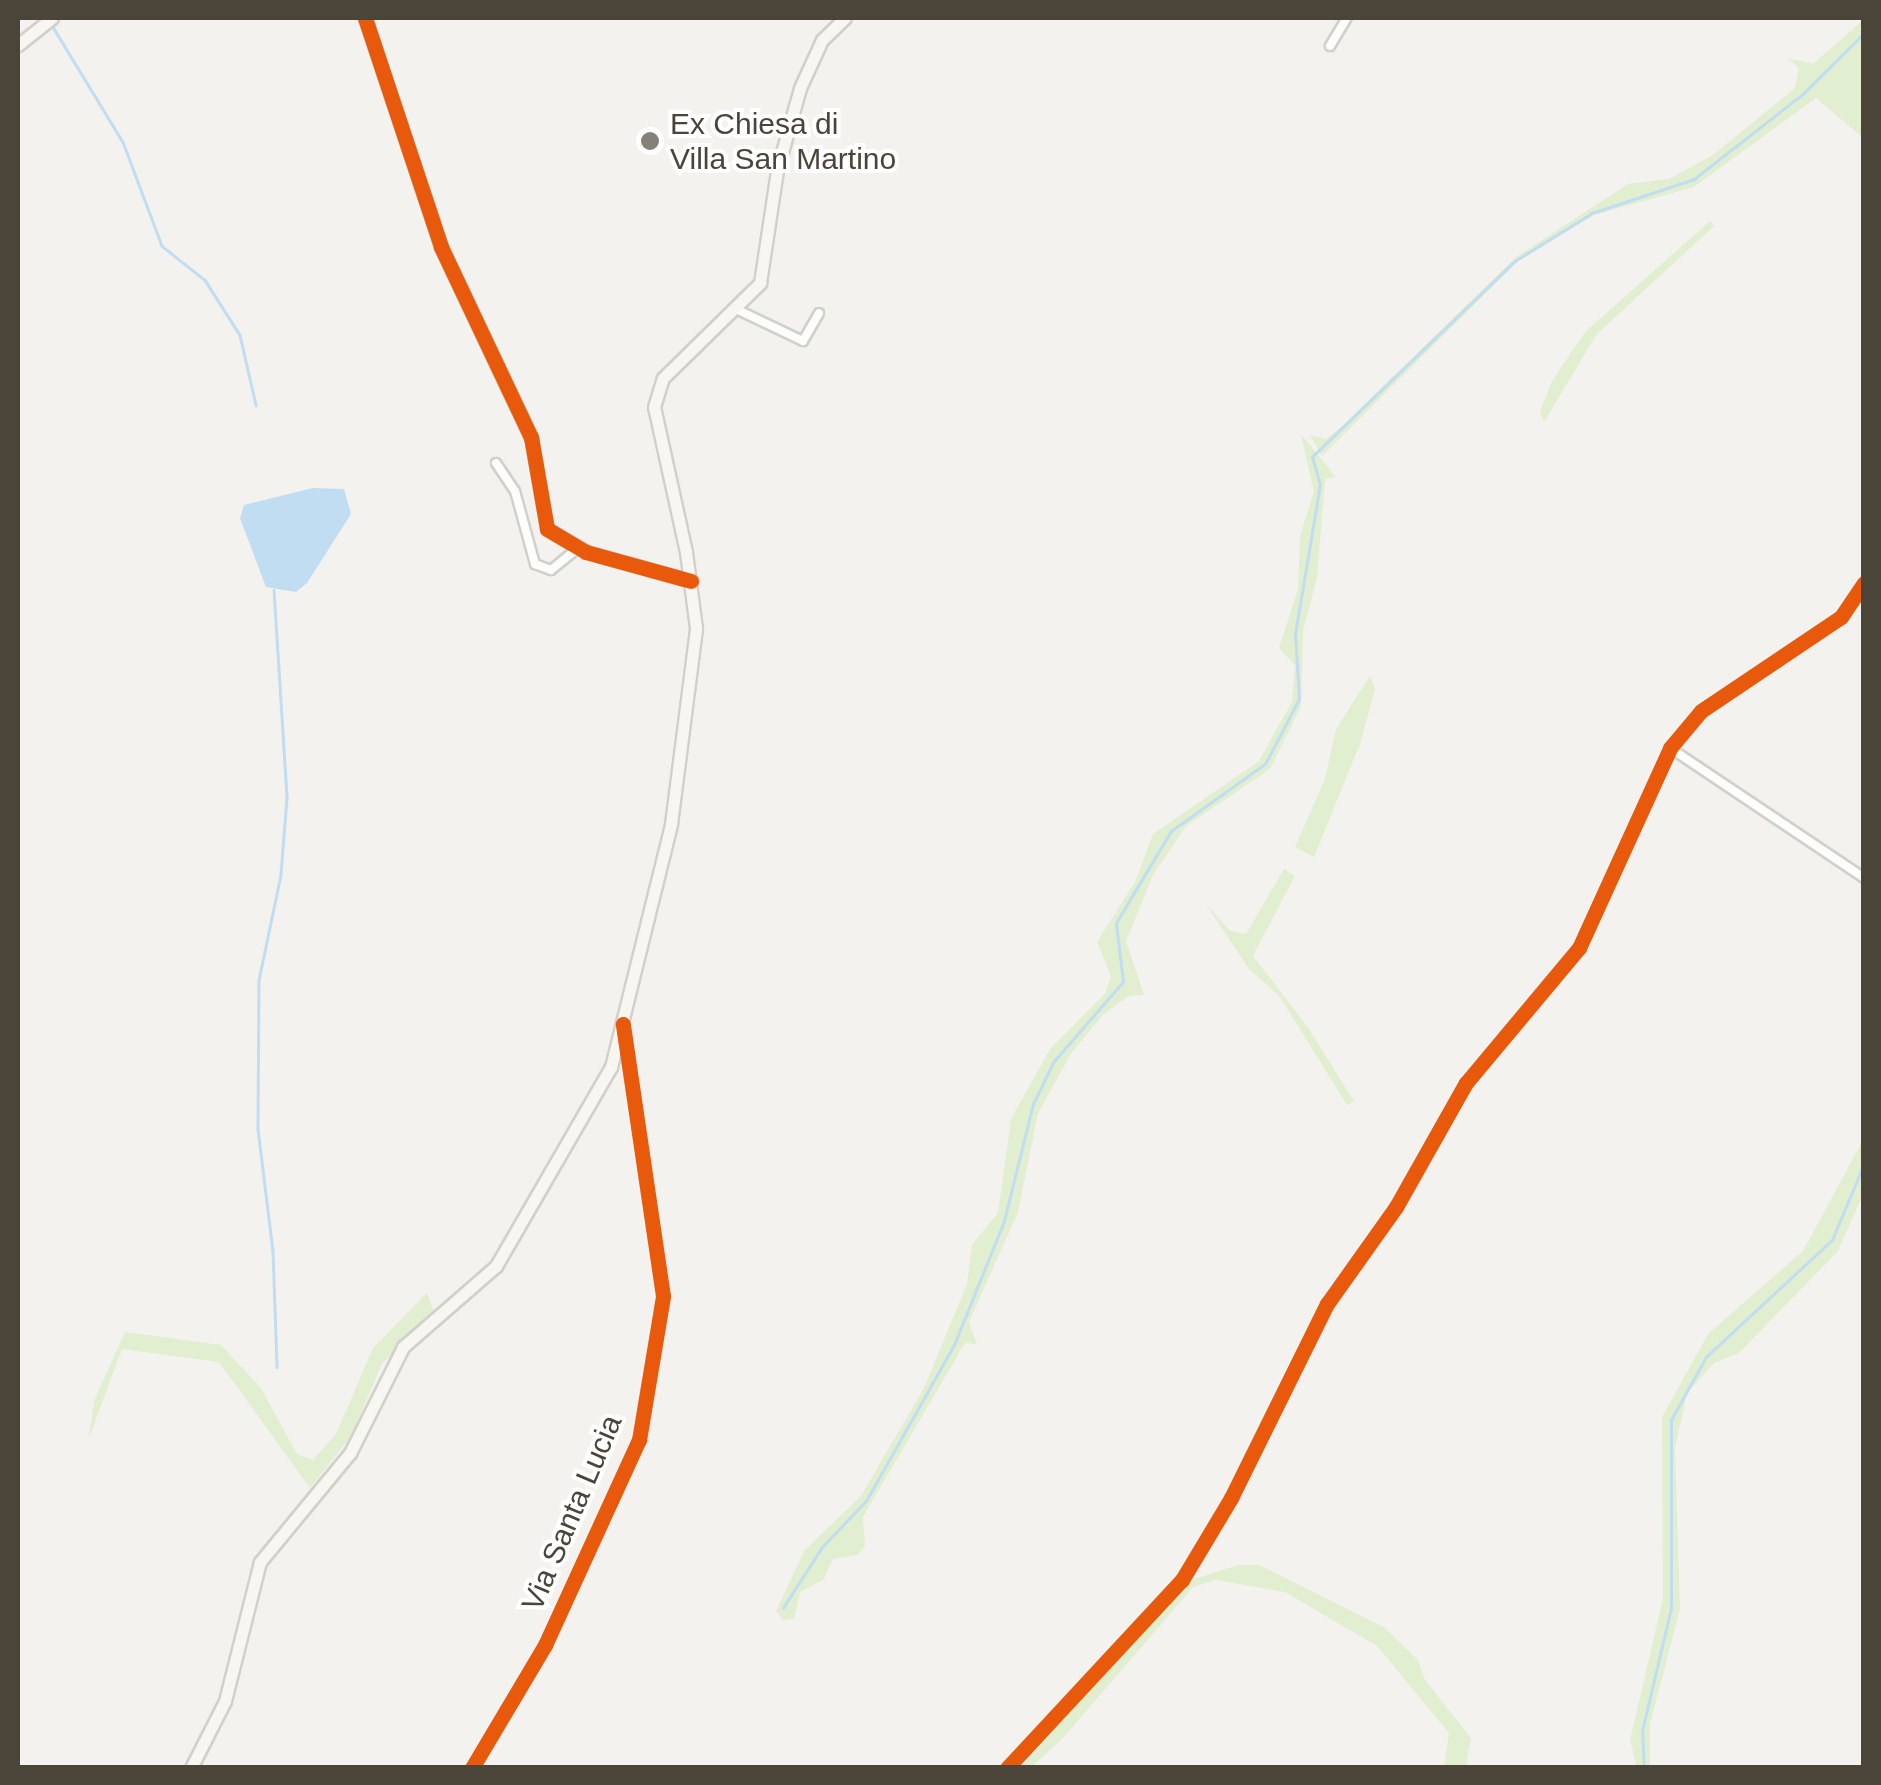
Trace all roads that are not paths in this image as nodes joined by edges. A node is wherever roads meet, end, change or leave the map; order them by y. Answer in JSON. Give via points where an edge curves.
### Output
{"nodes":[{"id":1,"x":365,"y":18,"type":"edge"},
{"id":2,"x":846,"y":18,"type":"edge"},
{"id":3,"x":1347,"y":18,"type":"edge"},
{"id":4,"x":49,"y":21,"type":"edge"},
{"id":5,"x":18,"y":46,"type":"edge"},
{"id":6,"x":1330,"y":46,"type":"dead end"},
{"id":7,"x":738,"y":310,"type":"junction"},
{"id":8,"x":820,"y":313,"type":"dead end"},
{"id":9,"x":496,"y":463,"type":"dead end"},
{"id":10,"x":578,"y":548,"type":"junction"},
{"id":11,"x":691,"y":581,"type":"junction"},
{"id":12,"x":1864,"y":583,"type":"edge"},
{"id":13,"x":1670,"y":748,"type":"junction"},
{"id":14,"x":1864,"y":878,"type":"edge"},
{"id":15,"x":623,"y":1024,"type":"junction"},
{"id":16,"x":191,"y":1768,"type":"edge"},
{"id":17,"x":472,"y":1768,"type":"edge"},
{"id":18,"x":1008,"y":1768,"type":"edge"}],
"edges":[{"from":1,"to":10,"type":"main road","via":[[441,248],[530,437],[542,517]]},
{"from":2,"to":7,"type":"main road","via":[[822,40],[800,88],[777,170],[765,268]]},
{"from":3,"to":6,"type":"street"},
{"from":4,"to":5,"type":"main road"},
{"from":7,"to":8,"type":"street","via":[[803,341]]},
{"from":7,"to":11,"type":"main road","via":[[663,378],[654,408]]},
{"from":9,"to":10,"type":"street","via":[[514,492],[535,564],[551,570]]},
{"from":10,"to":11,"type":"main road"},
{"from":11,"to":15,"type":"main road","via":[[696,628],[686,730]]},
{"from":12,"to":13,"type":"street","via":[[1841,617],[1724,692]]},
{"from":13,"to":14,"type":"street"},
{"from":13,"to":18,"type":"street","via":[[1579,948],[1466,1083],[1396,1207],[1327,1304],[1231,1498],[1182,1580]]},
{"from":15,"to":16,"type":"main road","via":[[600,1090],[496,1266],[403,1346],[350,1453],[260,1562],[225,1701]]},
{"from":15,"to":17,"type":"street","name":"Via Santa Lucia","via":[[662,1296],[639,1440],[545,1645]]}]}
